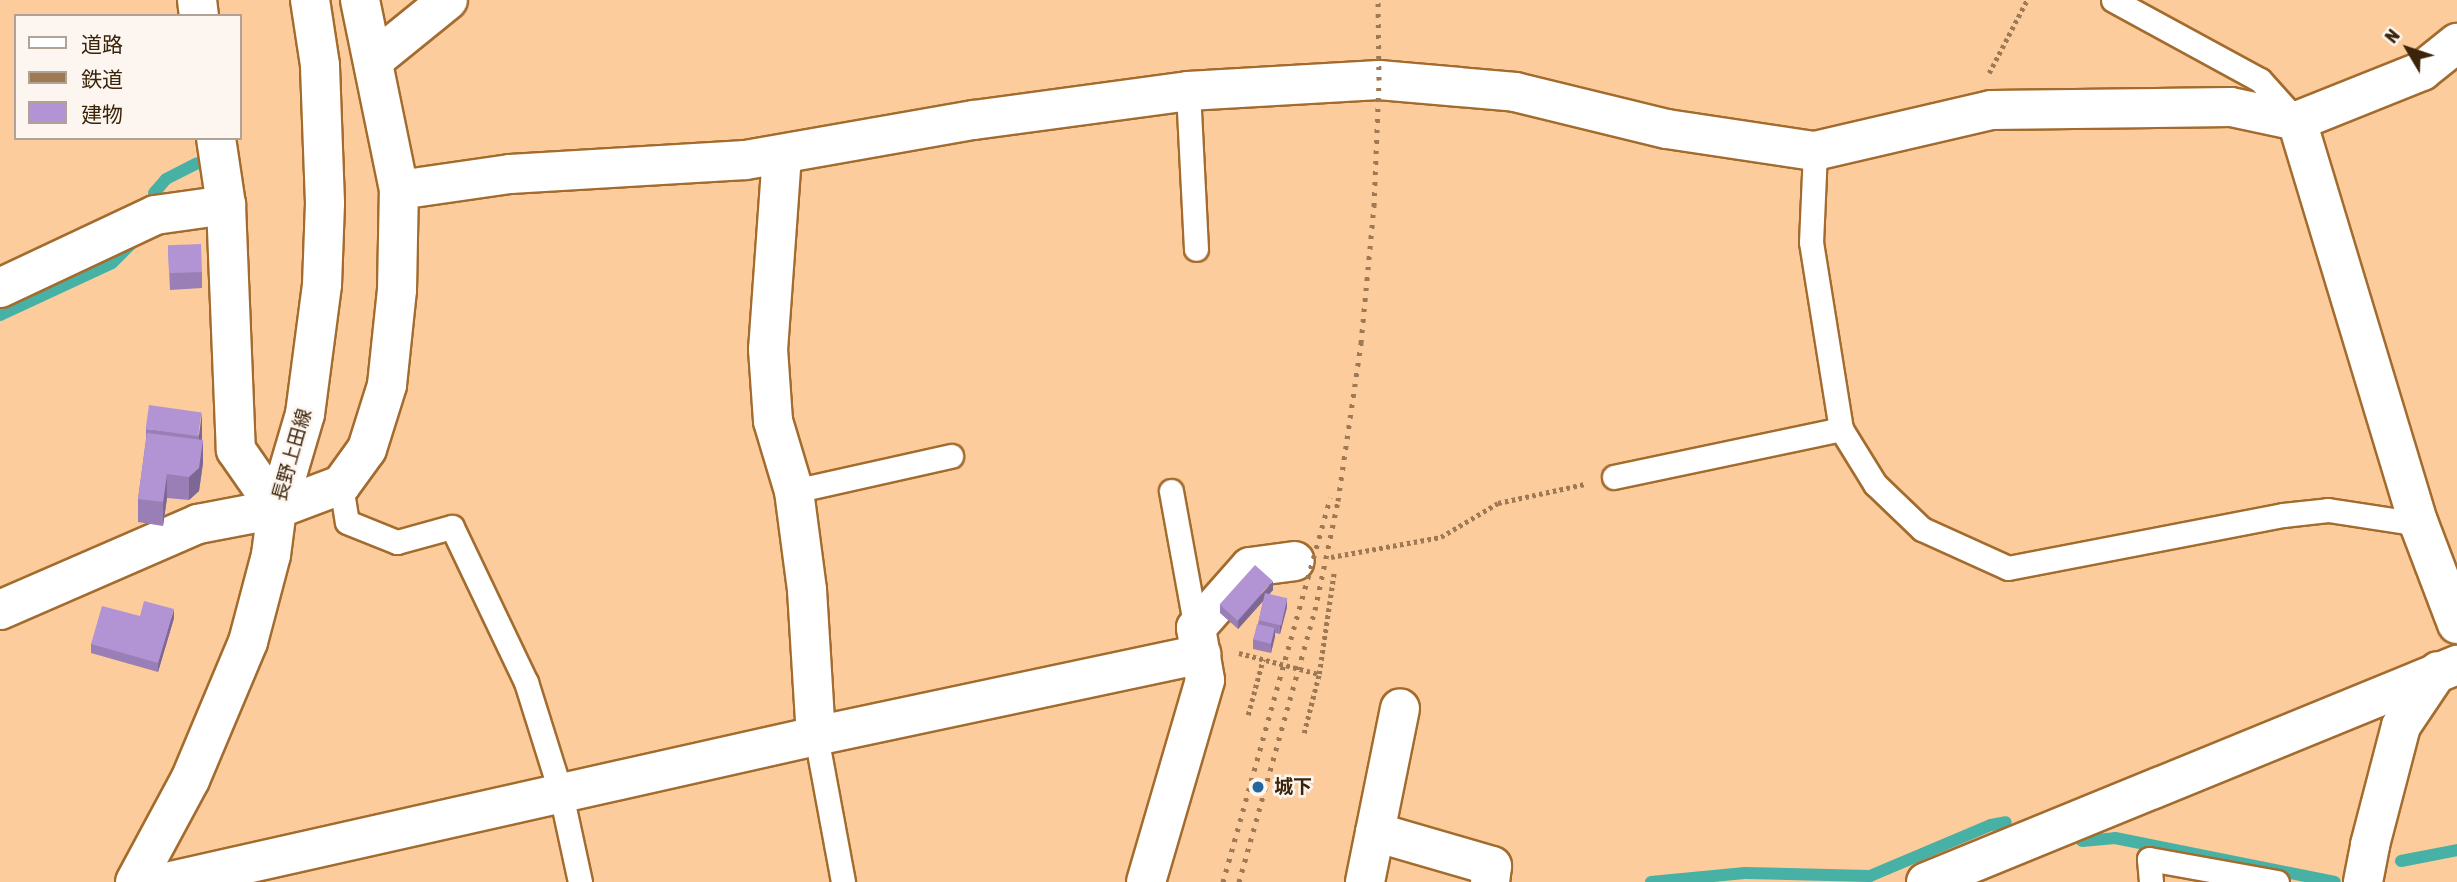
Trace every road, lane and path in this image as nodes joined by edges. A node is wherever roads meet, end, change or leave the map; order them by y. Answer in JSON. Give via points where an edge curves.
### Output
{"nodes":[{"id":1,"x":310,"y":0,"type":"edge"},
{"id":2,"x":360,"y":0,"type":"edge"},
{"id":3,"x":448,"y":0,"type":"edge"},
{"id":4,"x":2027,"y":0,"type":"edge"},
{"id":5,"x":2113,"y":0,"type":"edge"},
{"id":6,"x":2457,"y":43,"type":"edge"},
{"id":7,"x":374,"y":60,"type":"junction"},
{"id":8,"x":1188,"y":91,"type":"junction"},
{"id":9,"x":1991,"y":110,"type":"junction"},
{"id":10,"x":2297,"y":121,"type":"junction"},
{"id":11,"x":216,"y":140,"type":"edge"},
{"id":12,"x":1815,"y":152,"type":"junction"},
{"id":13,"x":782,"y":155,"type":"junction"},
{"id":14,"x":399,"y":190,"type":"junction"},
{"id":15,"x":226,"y":205,"type":"junction"},
{"id":16,"x":1196,"y":249,"type":"dead end"},
{"id":17,"x":0,"y":288,"type":"edge"},
{"id":18,"x":1841,"y":429,"type":"junction"},
{"id":19,"x":951,"y":456,"type":"dead end"},
{"id":20,"x":1614,"y":477,"type":"joint"},
{"id":21,"x":341,"y":485,"type":"junction"},
{"id":22,"x":794,"y":491,"type":"junction"},
{"id":23,"x":1171,"y":491,"type":"dead end"},
{"id":24,"x":277,"y":509,"type":"junction"},
{"id":25,"x":2419,"y":524,"type":"junction"},
{"id":26,"x":1343,"y":555,"type":"dead end"},
{"id":27,"x":1336,"y":557,"type":"dead end"},
{"id":28,"x":1295,"y":561,"type":"dead end"},
{"id":29,"x":0,"y":610,"type":"edge"},
{"id":30,"x":2457,"y":624,"type":"edge"},
{"id":31,"x":2457,"y":639,"type":"edge"},
{"id":32,"x":1199,"y":641,"type":"junction"},
{"id":33,"x":1263,"y":659,"type":"junction"},
{"id":34,"x":2447,"y":669,"type":"edge"},
{"id":35,"x":1320,"y":674,"type":"junction"},
{"id":36,"x":1400,"y":708,"type":"dead end"},
{"id":37,"x":1248,"y":715,"type":"dead end"},
{"id":38,"x":1304,"y":733,"type":"dead end"},
{"id":39,"x":816,"y":736,"type":"junction"},
{"id":40,"x":561,"y":794,"type":"junction"},
{"id":41,"x":1375,"y":832,"type":"junction"},
{"id":42,"x":155,"y":878,"type":"edge"},
{"id":43,"x":580,"y":882,"type":"edge"},
{"id":44,"x":843,"y":882,"type":"edge"},
{"id":45,"x":1146,"y":882,"type":"edge"},
{"id":46,"x":1365,"y":882,"type":"edge"},
{"id":47,"x":1490,"y":882,"type":"edge"},
{"id":48,"x":1926,"y":882,"type":"edge"},
{"id":49,"x":2151,"y":882,"type":"edge"},
{"id":50,"x":2277,"y":882,"type":"edge"},
{"id":51,"x":2363,"y":882,"type":"edge"}],
"edges":[{"from":1,"to":24,"type":"street","name":"長野上田線","via":[[320,65],[323,285],[305,414]]},
{"from":2,"to":7,"type":"street"},
{"from":3,"to":7,"type":"street"},
{"from":4,"to":9,"type":"path","via":[[1985,80]]},
{"from":5,"to":10,"type":"lane","via":[[2260,80]]},
{"from":6,"to":10,"type":"street","via":[[2422,71]]},
{"from":7,"to":14,"type":"street"},
{"from":8,"to":12,"type":"street","via":[[1380,80],[1515,92],[1667,129]]},
{"from":8,"to":13,"type":"street","via":[[974,120]]},
{"from":8,"to":16,"type":"lane"},
{"from":9,"to":10,"type":"street","via":[[2231,107]]},
{"from":9,"to":12,"type":"street"},
{"from":10,"to":25,"type":"street"},
{"from":11,"to":15,"type":"street"},
{"from":12,"to":18,"type":"lane","via":[[1811,242]]},
{"from":13,"to":14,"type":"street","via":[[510,174]]},
{"from":13,"to":22,"type":"street","via":[[768,349],[773,421]]},
{"from":14,"to":21,"type":"street","via":[[397,290],[387,385],[367,449]]},
{"from":15,"to":17,"type":"street","via":[[155,215]]},
{"from":15,"to":24,"type":"street","via":[[236,450]]},
{"from":18,"to":20,"type":"lane"},
{"from":18,"to":25,"type":"lane","via":[[1875,484],[1922,529],[2008,568],[2328,510]]},
{"from":19,"to":22,"type":"lane"},
{"from":20,"to":26,"type":"path","via":[[1498,503],[1441,537]]},
{"from":21,"to":24,"type":"street"},
{"from":21,"to":40,"type":"lane","via":[[348,522],[397,542],[452,527],[526,682]]},
{"from":22,"to":39,"type":"street","via":[[807,590]]},
{"from":23,"to":32,"type":"lane"},
{"from":24,"to":29,"type":"street","via":[[198,524]]},
{"from":24,"to":42,"type":"street","name":"長野上田線","via":[[271,555],[248,642]]},
{"from":25,"to":30,"type":"street"},
{"from":27,"to":35,"type":"path"},
{"from":28,"to":32,"type":"street","via":[[1250,567]]},
{"from":31,"to":34,"type":"street"},
{"from":32,"to":33,"type":"path"},
{"from":32,"to":39,"type":"street"},
{"from":32,"to":45,"type":"street","via":[[1205,680]]},
{"from":33,"to":35,"type":"path"},
{"from":33,"to":37,"type":"path"},
{"from":34,"to":48,"type":"street"},
{"from":34,"to":51,"type":"street","via":[[2401,726]]},
{"from":35,"to":38,"type":"path"},
{"from":36,"to":41,"type":"street"},
{"from":39,"to":40,"type":"street"},
{"from":39,"to":44,"type":"lane"},
{"from":40,"to":42,"type":"street"},
{"from":40,"to":43,"type":"lane"},
{"from":41,"to":46,"type":"street"},
{"from":41,"to":47,"type":"street","via":[[1492,866]]},
{"from":49,"to":50,"type":"lane","via":[[2149,859]]}]}
